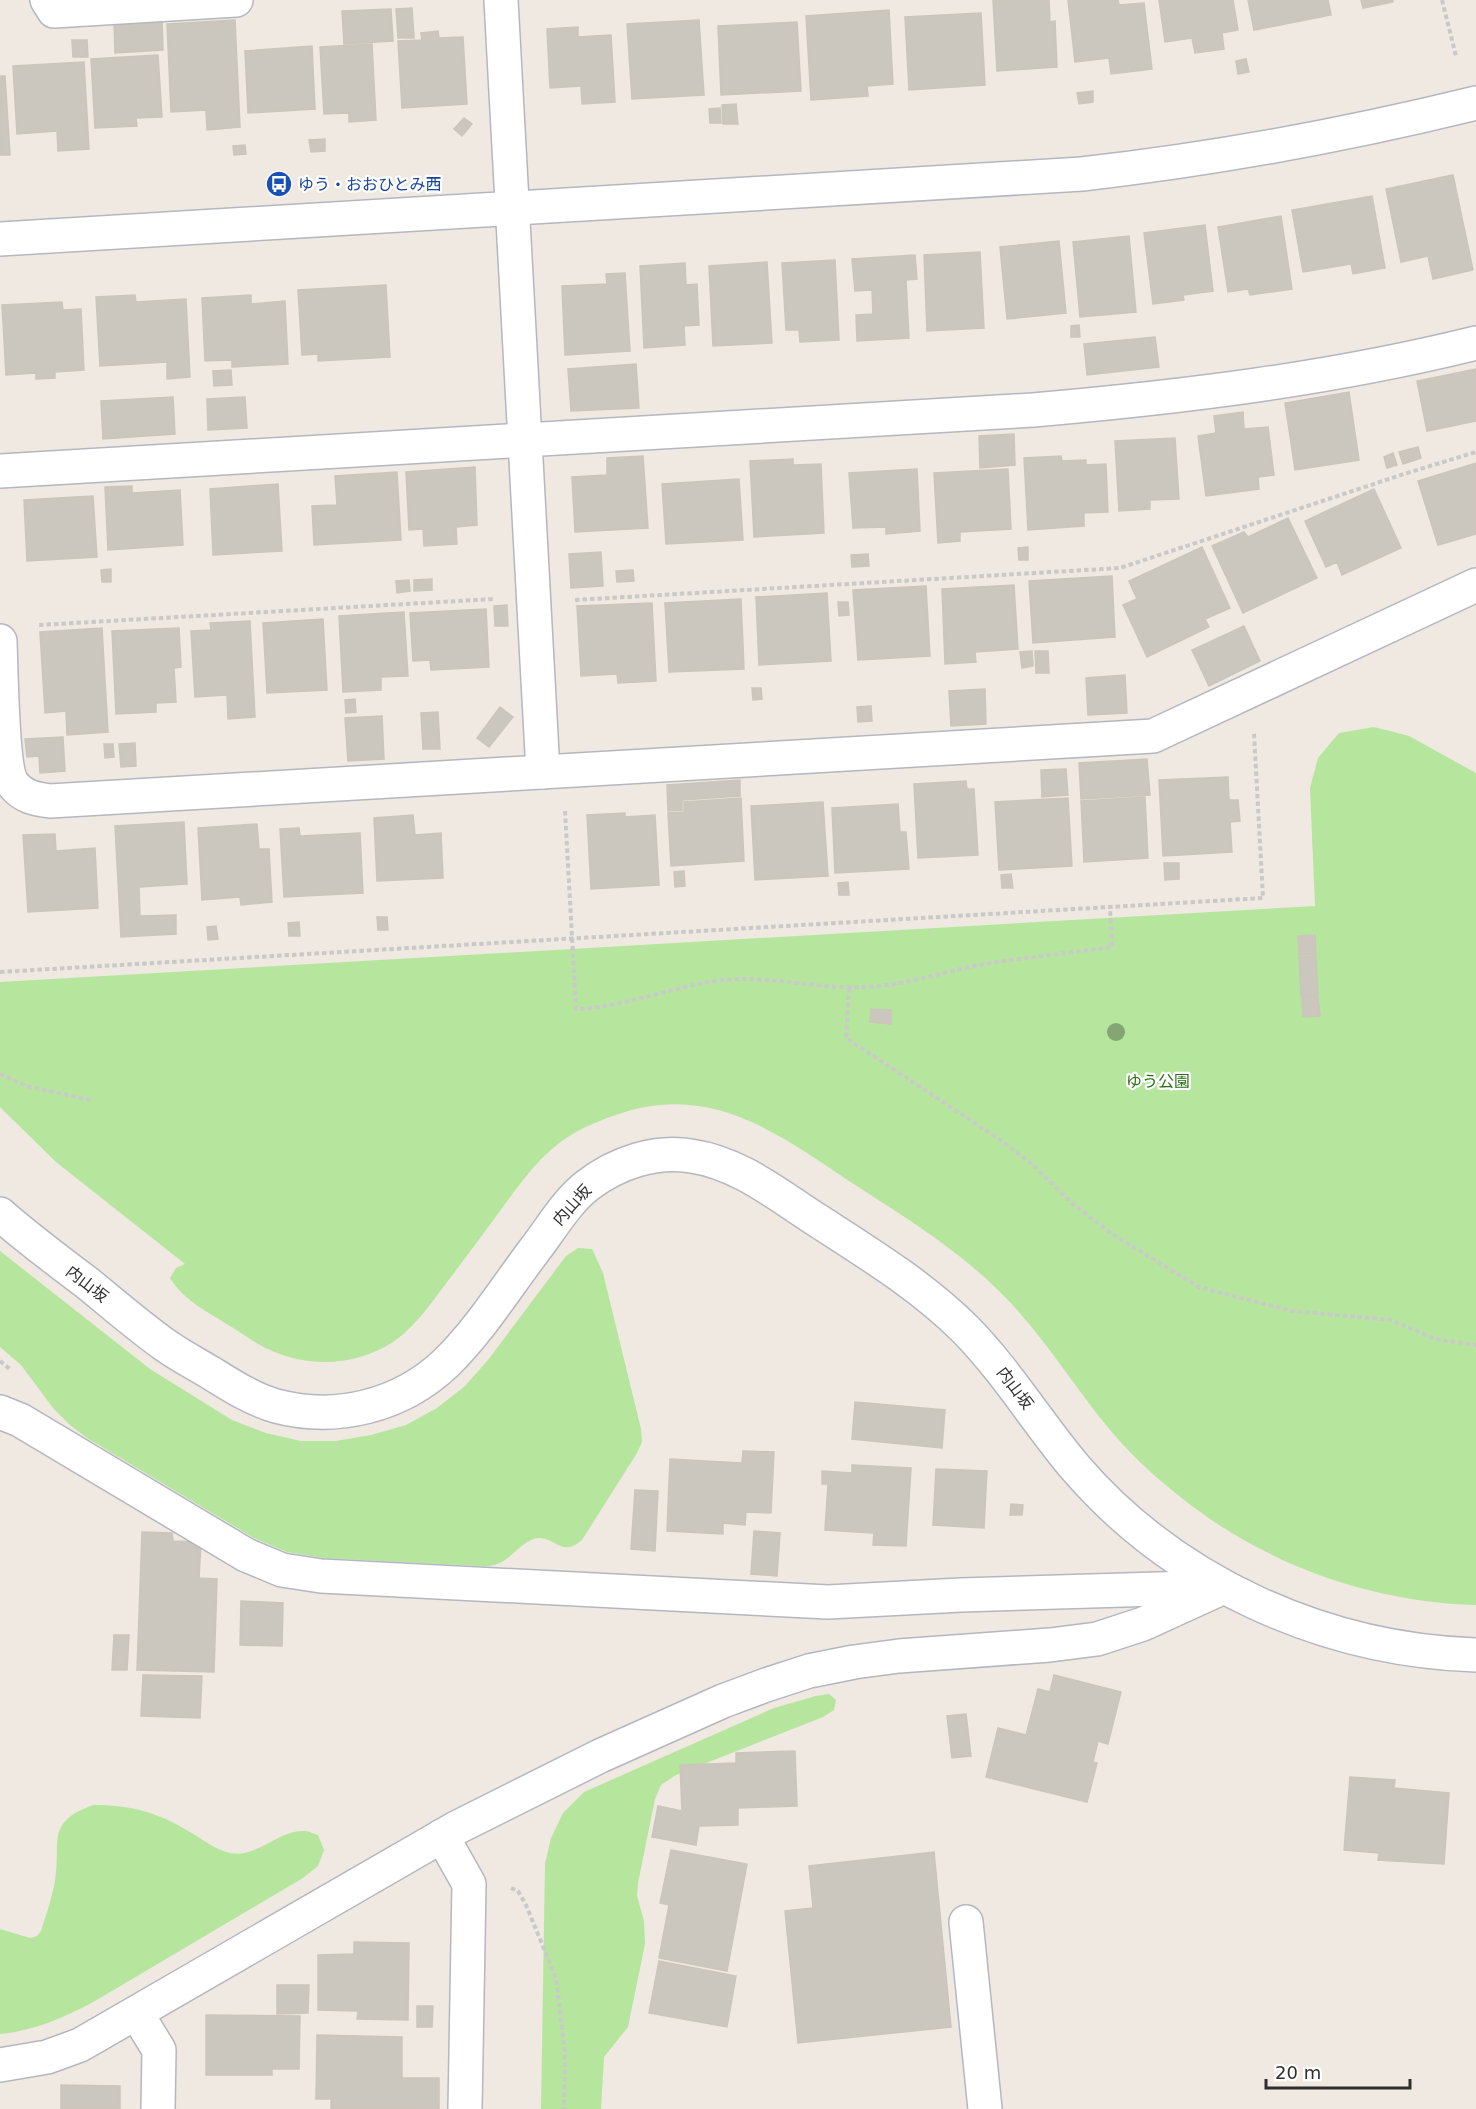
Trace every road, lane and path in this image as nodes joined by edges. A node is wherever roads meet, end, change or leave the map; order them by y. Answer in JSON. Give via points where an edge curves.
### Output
{"nodes":[{"id":1,"x":47,"y":0,"type":"edge"},
{"id":2,"x":236,"y":0,"type":"edge"},
{"id":3,"x":501,"y":0,"type":"edge"},
{"id":4,"x":1442,"y":0,"type":"edge"},
{"id":5,"x":1456,"y":56,"type":"dead end"},
{"id":6,"x":1476,"y":103,"type":"edge"},
{"id":7,"x":511,"y":209,"type":"junction"},
{"id":8,"x":0,"y":240,"type":"edge"},
{"id":9,"x":1476,"y":343,"type":"edge"},
{"id":10,"x":524,"y":440,"type":"junction"},
{"id":11,"x":1476,"y":452,"type":"edge"},
{"id":12,"x":0,"y":471,"type":"edge"},
{"id":13,"x":1476,"y":585,"type":"edge"},
{"id":14,"x":533,"y":599,"type":"junction"},
{"id":15,"x":36,"y":625,"type":"dead end"},
{"id":16,"x":0,"y":641,"type":"edge"},
{"id":17,"x":1254,"y":730,"type":"dead end"},
{"id":18,"x":552,"y":772,"type":"junction"},
{"id":19,"x":1110,"y":907,"type":"junction"},
{"id":20,"x":572,"y":938,"type":"junction"},
{"id":21,"x":0,"y":972,"type":"edge"},
{"id":22,"x":849,"y":988,"type":"junction"},
{"id":23,"x":0,"y":1074,"type":"edge"},
{"id":24,"x":90,"y":1100,"type":"dead end"},
{"id":25,"x":0,"y":1214,"type":"edge"},
{"id":26,"x":1476,"y":1346,"type":"edge"},
{"id":27,"x":0,"y":1412,"type":"edge"},
{"id":28,"x":1224,"y":1587,"type":"junction"},
{"id":29,"x":1476,"y":1655,"type":"edge"},
{"id":30,"x":442,"y":1836,"type":"junction"},
{"id":31,"x":469,"y":1884,"type":"junction"},
{"id":32,"x":966,"y":1922,"type":"dead end"},
{"id":33,"x":137,"y":2014,"type":"junction"},
{"id":34,"x":0,"y":2065,"type":"edge"},
{"id":35,"x":158,"y":2109,"type":"edge"},
{"id":36,"x":465,"y":2109,"type":"edge"},
{"id":37,"x":564,"y":2109,"type":"edge"},
{"id":38,"x":985,"y":2109,"type":"edge"}],
"edges":[{"from":1,"to":2,"type":"street","via":[[54,10]]},
{"from":3,"to":7,"type":"street"},
{"from":4,"to":5,"type":"path"},
{"from":6,"to":7,"type":"street","via":[[1296,143],[1082,174]]},
{"from":7,"to":8,"type":"street"},
{"from":7,"to":10,"type":"street"},
{"from":9,"to":10,"type":"street","via":[[1304,377],[1104,404]]},
{"from":10,"to":12,"type":"street"},
{"from":10,"to":14,"type":"street"},
{"from":11,"to":14,"type":"path","via":[[1120,568]]},
{"from":13,"to":18,"type":"street","via":[[1153,736]]},
{"from":14,"to":15,"type":"path"},
{"from":14,"to":18,"type":"street"},
{"from":16,"to":18,"type":"street","via":[[7,762],[12,783],[28,798],[50,801]]},
{"from":17,"to":19,"type":"path","via":[[1263,898]]},
{"from":18,"to":20,"type":"path"},
{"from":19,"to":20,"type":"path"},
{"from":19,"to":22,"type":"path","via":[[1112,947],[987,963],[908,982]]},
{"from":20,"to":21,"type":"path"},
{"from":20,"to":22,"type":"path","via":[[576,1009],[725,980],[788,981]]},
{"from":22,"to":26,"type":"path","via":[[846,1038],[1002,1141],[1112,1234],[1199,1287],[1292,1311],[1391,1320],[1436,1339]]},
{"from":23,"to":24,"type":"path","via":[[26,1086]]},
{"from":25,"to":28,"type":"street","name":"内山坂","via":[[166,1346],[245,1394],[303,1411],[334,1412],[365,1408],[394,1398],[421,1384],[445,1364],[466,1342],[561,1214],[585,1187],[608,1172],[651,1156],[687,1155],[723,1162],[934,1300],[993,1358],[1074,1466],[1109,1503],[1146,1536]]},
{"from":27,"to":28,"type":"street","via":[[20,1420],[246,1555],[282,1570],[321,1576],[828,1602]]},
{"from":28,"to":29,"type":"street","name":"内山坂","via":[[1285,1616],[1340,1635],[1398,1648]]},
{"from":28,"to":30,"type":"street","via":[[1143,1624],[1097,1639],[899,1656],[809,1671],[723,1701],[600,1756]]},
{"from":30,"to":31,"type":"street"},
{"from":30,"to":33,"type":"street"},
{"from":31,"to":36,"type":"street"},
{"from":31,"to":37,"type":"path","via":[[504,1884],[518,1891],[546,1951],[560,2005]]},
{"from":32,"to":38,"type":"street"},
{"from":33,"to":34,"type":"street","via":[[80,2045],[47,2057]]},
{"from":33,"to":35,"type":"street","via":[[159,2050]]}]}
